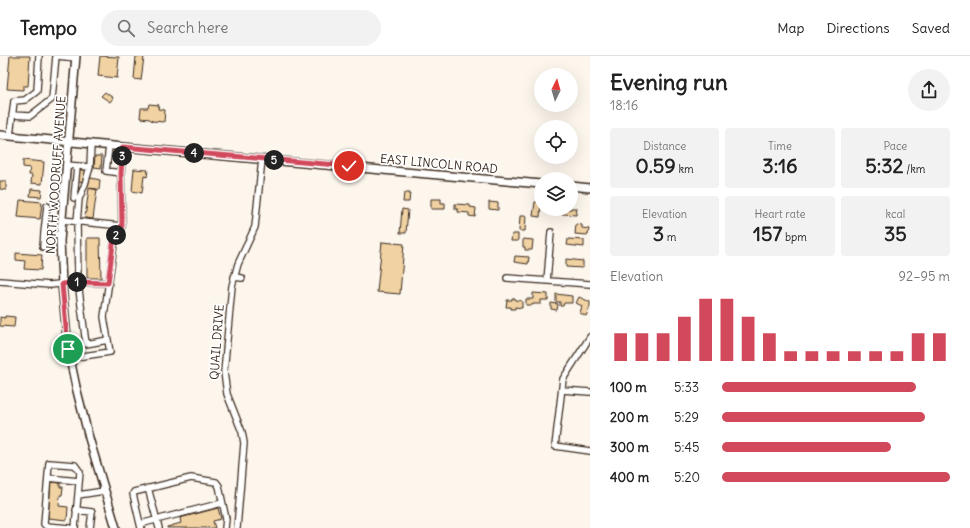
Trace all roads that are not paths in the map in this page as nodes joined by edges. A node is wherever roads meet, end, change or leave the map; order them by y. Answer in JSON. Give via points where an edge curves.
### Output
{"nodes":[{"id":1,"x":39,"y":56,"type":"edge"},
{"id":2,"x":56,"y":56,"type":"edge"},
{"id":3,"x":76,"y":57,"type":"edge"},
{"id":4,"x":12,"y":115,"type":"junction"},
{"id":5,"x":0,"y":135,"type":"edge"},
{"id":6,"x":10,"y":136,"type":"junction"},
{"id":7,"x":68,"y":142,"type":"junction"},
{"id":8,"x":91,"y":144,"type":"junction"},
{"id":9,"x":109,"y":146,"type":"junction"},
{"id":10,"x":123,"y":147,"type":"junction"},
{"id":11,"x":262,"y":159,"type":"junction"},
{"id":12,"x":66,"y":165,"type":"junction"},
{"id":13,"x":77,"y":166,"type":"junction"},
{"id":14,"x":90,"y":167,"type":"junction"},
{"id":15,"x":121,"y":173,"type":"junction"},
{"id":16,"x":534,"y":183,"type":"edge"},
{"id":17,"x":578,"y":187,"type":"edge"},
{"id":18,"x":590,"y":188,"type":"edge"},
{"id":19,"x":64,"y":198,"type":"junction"},
{"id":20,"x":76,"y":199,"type":"junction"},
{"id":21,"x":47,"y":206,"type":"dead end"},
{"id":22,"x":62,"y":220,"type":"junction"},
{"id":23,"x":77,"y":222,"type":"junction"},
{"id":24,"x":122,"y":226,"type":"junction"},
{"id":25,"x":551,"y":232,"type":"dead end"},
{"id":26,"x":44,"y":233,"type":"junction"},
{"id":27,"x":61,"y":235,"type":"junction"},
{"id":28,"x":43,"y":247,"type":"dead end"},
{"id":29,"x":234,"y":277,"type":"junction"},
{"id":30,"x":242,"y":278,"type":"dead end"},
{"id":31,"x":507,"y":278,"type":"dead end"},
{"id":32,"x":0,"y":281,"type":"edge"},
{"id":33,"x":547,"y":281,"type":"junction"},
{"id":34,"x":78,"y":282,"type":"junction"},
{"id":35,"x":108,"y":283,"type":"junction"},
{"id":36,"x":62,"y":284,"type":"junction"},
{"id":37,"x":590,"y":284,"type":"edge"},
{"id":38,"x":590,"y":337,"type":"edge"},
{"id":39,"x":108,"y":340,"type":"junction"},
{"id":40,"x":70,"y":358,"type":"junction"},
{"id":41,"x":562,"y":390,"type":"junction"},
{"id":42,"x":590,"y":392,"type":"edge"},
{"id":43,"x":590,"y":451,"type":"edge"},
{"id":44,"x":48,"y":478,"type":"junction"},
{"id":45,"x":79,"y":480,"type":"junction"},
{"id":46,"x":148,"y":488,"type":"junction"},
{"id":47,"x":104,"y":491,"type":"junction"},
{"id":48,"x":78,"y":495,"type":"junction"},
{"id":49,"x":222,"y":503,"type":"junction"},
{"id":50,"x":76,"y":510,"type":"junction"},
{"id":51,"x":157,"y":519,"type":"junction"},
{"id":52,"x":141,"y":526,"type":"edge"},
{"id":53,"x":70,"y":528,"type":"edge"},
{"id":54,"x":75,"y":528,"type":"edge"},
{"id":55,"x":90,"y":528,"type":"edge"},
{"id":56,"x":116,"y":528,"type":"edge"},
{"id":57,"x":159,"y":528,"type":"edge"},
{"id":58,"x":225,"y":528,"type":"edge"},
{"id":59,"x":237,"y":528,"type":"edge"}],
"edges":[{"from":1,"to":4,"type":"street","via":[[37,91],[25,100],[14,100]]},
{"from":2,"to":3,"type":"street"},
{"from":2,"to":4,"type":"street","via":[[52,99],[30,116]]},
{"from":3,"to":7,"type":"main road","name":"NORTH WOODRUFF AVENUE"},
{"from":4,"to":6,"type":"street"},
{"from":5,"to":6,"type":"main road","name":"EAST LINCOLN ROAD"},
{"from":6,"to":7,"type":"main road","name":"EAST LINCOLN ROAD"},
{"from":7,"to":8,"type":"main road","name":"EAST LINCOLN ROAD"},
{"from":7,"to":12,"type":"main road","name":"NORTH WOODRUFF AVENUE"},
{"from":8,"to":9,"type":"main road","name":"EAST LINCOLN ROAD"},
{"from":8,"to":14,"type":"street"},
{"from":9,"to":10,"type":"main road","name":"EAST LINCOLN ROAD"},
{"from":9,"to":15,"type":"street","via":[[106,171]]},
{"from":10,"to":11,"type":"main road","name":"EAST LINCOLN ROAD"},
{"from":10,"to":15,"type":"street"},
{"from":11,"to":16,"type":"main road","name":"EAST LINCOLN ROAD"},
{"from":11,"to":29,"type":"street","name":"QUAIL DRIVE","via":[[255,227]]},
{"from":12,"to":13,"type":"street"},
{"from":12,"to":19,"type":"main road","name":"NORTH WOODRUFF AVENUE"},
{"from":13,"to":14,"type":"street"},
{"from":13,"to":20,"type":"street"},
{"from":14,"to":20,"type":"street","via":[[85,184]]},
{"from":15,"to":24,"type":"street"},
{"from":17,"to":18,"type":"main road"},
{"from":19,"to":20,"type":"street"},
{"from":19,"to":22,"type":"main road","name":"NORTH WOODRUFF AVENUE"},
{"from":20,"to":23,"type":"street"},
{"from":21,"to":26,"type":"street"},
{"from":22,"to":23,"type":"street"},
{"from":22,"to":27,"type":"main road","name":"NORTH WOODRUFF AVENUE"},
{"from":23,"to":24,"type":"street"},
{"from":23,"to":34,"type":"street"},
{"from":24,"to":35,"type":"street","via":[[114,237]]},
{"from":25,"to":33,"type":"street"},
{"from":26,"to":27,"type":"street"},
{"from":26,"to":28,"type":"street"},
{"from":27,"to":36,"type":"main road","name":"NORTH WOODRUFF AVENUE"},
{"from":29,"to":30,"type":"street"},
{"from":29,"to":59,"type":"street","name":"QUAIL DRIVE","via":[[224,372],[227,394],[244,444]]},
{"from":31,"to":33,"type":"street"},
{"from":32,"to":36,"type":"street","via":[[41,285]]},
{"from":33,"to":37,"type":"street"},
{"from":34,"to":35,"type":"street"},
{"from":34,"to":36,"type":"street"},
{"from":34,"to":39,"type":"street","via":[[86,344]]},
{"from":35,"to":39,"type":"street","via":[[104,317]]},
{"from":36,"to":40,"type":"main road","name":"NORTH WOODRUFF AVENUE"},
{"from":38,"to":41,"type":"street","via":[[563,379]]},
{"from":39,"to":40,"type":"street","via":[[110,352]]},
{"from":40,"to":47,"type":"main road","name":"NORTH WOODRUFF AVENUE"},
{"from":41,"to":42,"type":"street"},
{"from":41,"to":43,"type":"street","via":[[555,446]]},
{"from":44,"to":45,"type":"street"},
{"from":44,"to":45,"type":"street","via":[[49,463],[75,465],[80,472]]},
{"from":44,"to":53,"type":"street","via":[[44,524]]},
{"from":45,"to":48,"type":"street"},
{"from":46,"to":49,"type":"street","via":[[191,478],[212,480],[219,486]]},
{"from":46,"to":51,"type":"street"},
{"from":46,"to":52,"type":"street","via":[[133,494]]},
{"from":47,"to":48,"type":"street"},
{"from":47,"to":56,"type":"main road","name":"NORTH WOODRUFF AVENUE"},
{"from":48,"to":50,"type":"street"},
{"from":49,"to":51,"type":"street"},
{"from":49,"to":58,"type":"street","via":[[226,519]]},
{"from":50,"to":54,"type":"street"},
{"from":50,"to":55,"type":"street","via":[[92,512]]},
{"from":51,"to":52,"type":"street"},
{"from":51,"to":57,"type":"street"}]}
